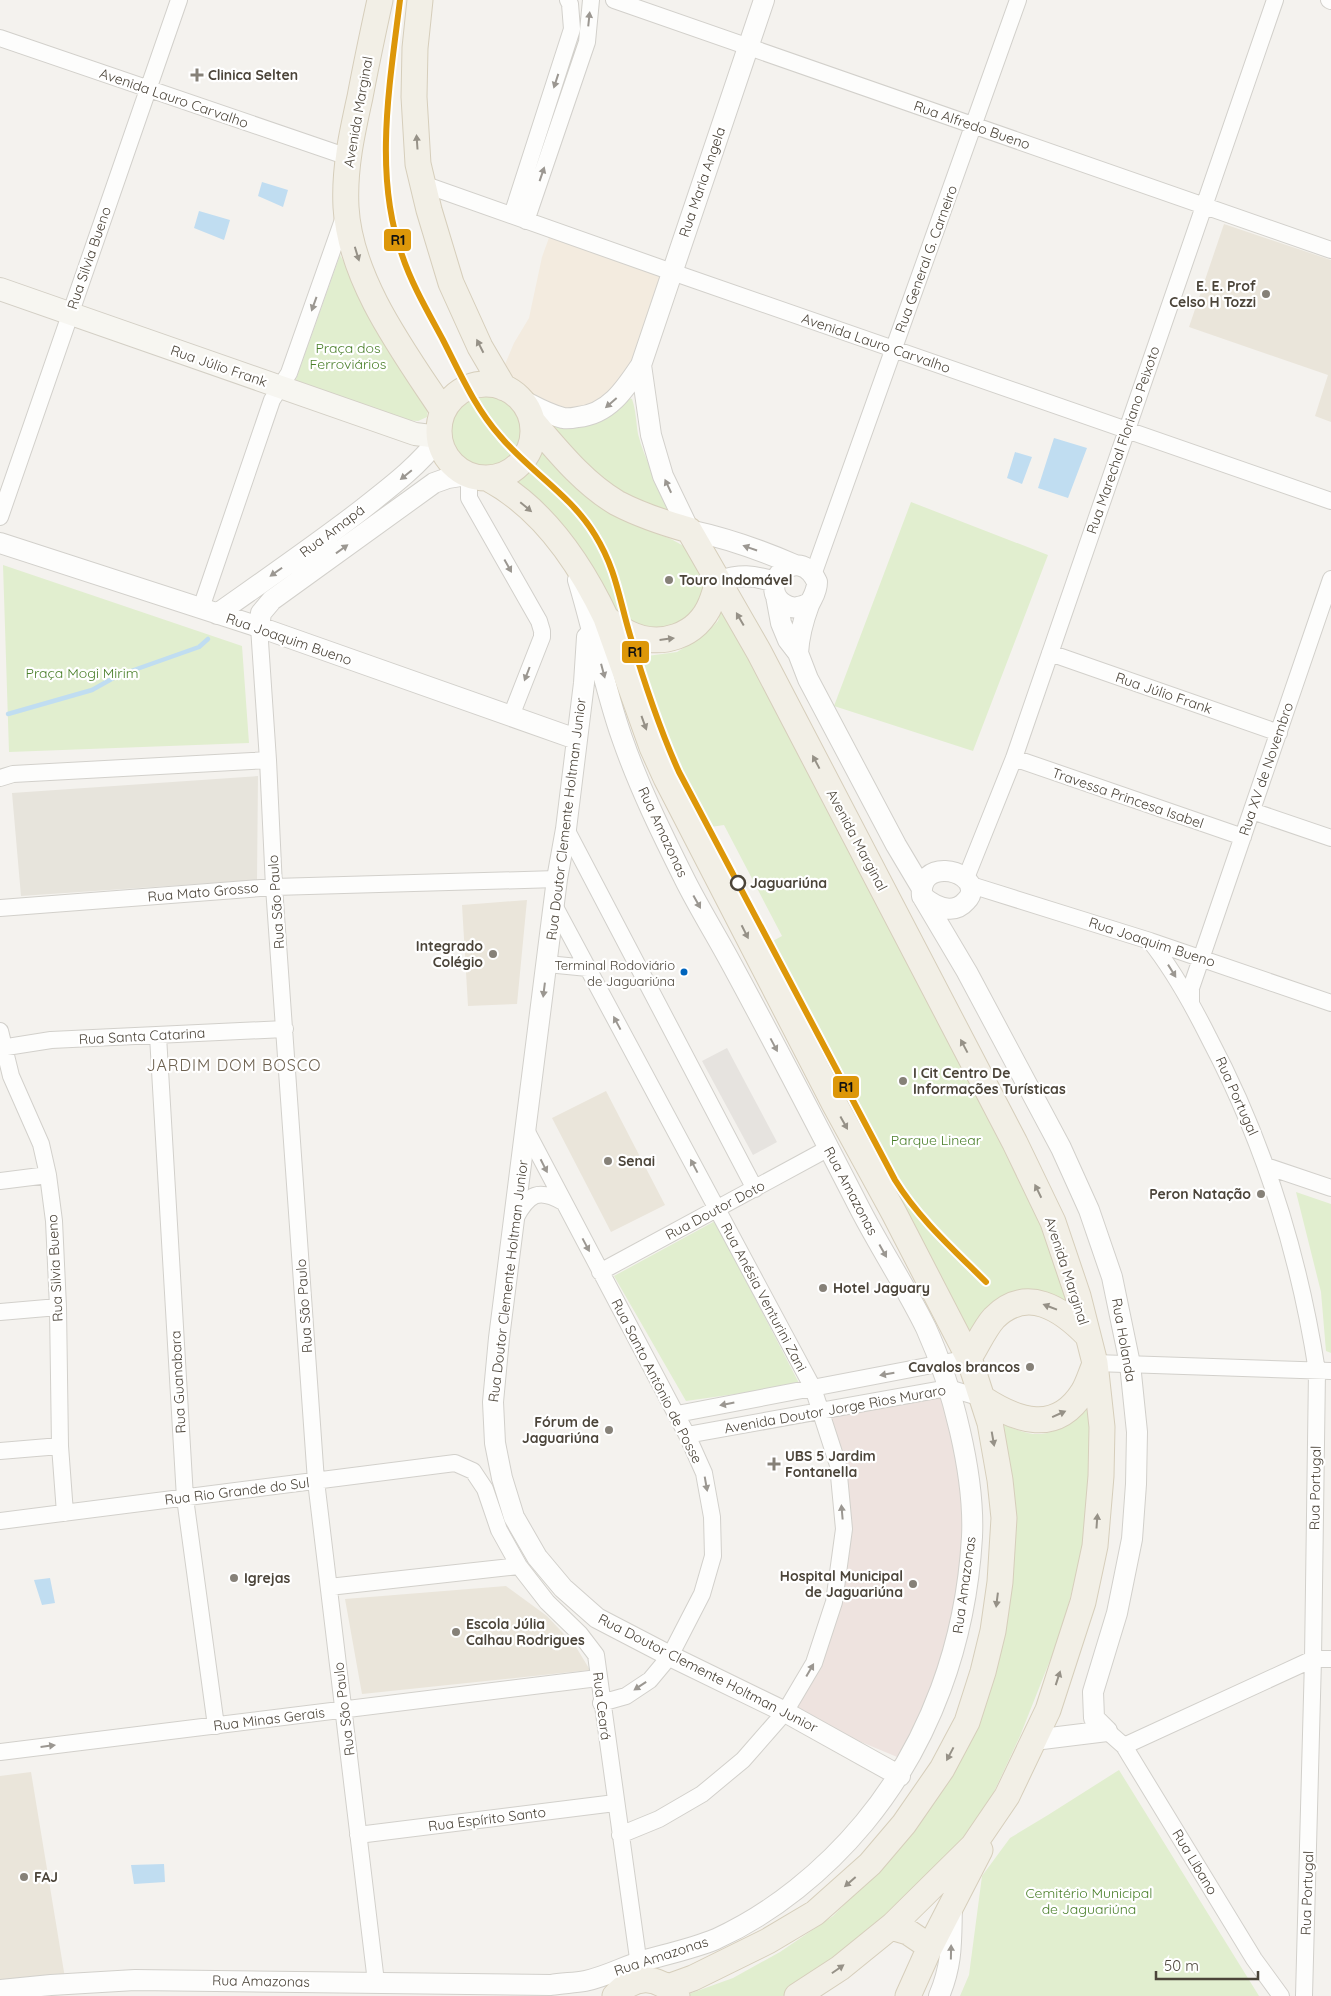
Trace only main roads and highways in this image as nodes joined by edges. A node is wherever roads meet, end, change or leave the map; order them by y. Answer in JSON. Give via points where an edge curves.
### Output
{"nodes":[{"id":1,"x":380,"y":0,"type":"edge"},
{"id":2,"x":420,"y":0,"type":"edge"},
{"id":3,"x":0,"y":290,"type":"edge"},
{"id":4,"x":512,"y":393,"type":"junction"},
{"id":5,"x":442,"y":412,"type":"junction"},
{"id":6,"x":532,"y":421,"type":"junction"},
{"id":7,"x":439,"y":438,"type":"junction"},
{"id":8,"x":474,"y":476,"type":"junction"},
{"id":9,"x":718,"y":581,"type":"junction"},
{"id":10,"x":606,"y":618,"type":"junction"},
{"id":11,"x":1088,"y":1336,"type":"junction"},
{"id":12,"x":969,"y":1358,"type":"junction"},
{"id":13,"x":1095,"y":1363,"type":"junction"},
{"id":14,"x":982,"y":1398,"type":"junction"},
{"id":15,"x":1007,"y":1796,"type":"junction"},
{"id":16,"x":891,"y":1926,"type":"junction"},
{"id":17,"x":930,"y":1947,"type":"junction"},
{"id":18,"x":673,"y":1991,"type":"edge"},
{"id":19,"x":615,"y":1996,"type":"edge"},
{"id":20,"x":797,"y":1996,"type":"edge"},
{"id":21,"x":908,"y":1996,"type":"edge"}],
"edges":[{"from":1,"to":5,"type":"main road","name":"Avenida Marginal","one_way":true,"via":[[348,157],[346,208],[351,235],[369,289],[390,330]]},
{"from":4,"to":2,"type":"main road","one_way":true,"via":[[480,347],[451,283],[418,164],[414,97]]},
{"from":3,"to":7,"type":"main road","name":"Rua Júlio Frank","via":[[416,434]]},
{"from":4,"to":5,"type":"main road","via":[[486,384],[467,388],[456,394]]},
{"from":4,"to":6,"type":"main road","via":[[527,409]]},
{"from":5,"to":7,"type":"main road"},
{"from":6,"to":8,"type":"main road","via":[[532,442],[527,454],[508,473],[498,477]]},
{"from":6,"to":9,"type":"main road","name":"Avenida Marginal","via":[[590,484],[617,502],[653,519],[689,530]]},
{"from":7,"to":8,"type":"main road","via":[[449,460]]},
{"from":8,"to":10,"type":"main road","one_way":true,"via":[[501,486],[548,527],[586,579]]},
{"from":10,"to":9,"type":"main road","one_way":true,"via":[[638,637],[677,638],[688,632],[705,614]]},
{"from":11,"to":9,"type":"main road","name":"Avenida Marginal","one_way":true,"via":[[1053,1222],[1015,1143],[759,652]]},
{"from":10,"to":12,"type":"main road","one_way":true,"via":[[666,778]]},
{"from":11,"to":12,"type":"main road","one_way":true,"via":[[1070,1318],[1050,1306],[1029,1301],[1010,1307],[994,1319]]},
{"from":11,"to":13,"type":"main road"},
{"from":12,"to":14,"type":"main road"},
{"from":14,"to":13,"type":"main road","one_way":true,"via":[[1023,1419],[1042,1420],[1072,1407],[1084,1391]]},
{"from":15,"to":13,"type":"main road","one_way":true,"via":[[1048,1710],[1083,1602],[1096,1546],[1102,1427]]},
{"from":14,"to":18,"type":"main road","one_way":true,"via":[[990,1423],[1004,1518],[993,1631],[967,1722],[942,1769],[904,1824],[870,1864],[815,1913]]},
{"from":15,"to":16,"type":"main road","via":[[973,1846]]},
{"from":15,"to":17,"type":"main road"},
{"from":16,"to":17,"type":"main road","via":[[908,1932]]},
{"from":20,"to":16,"type":"main road","one_way":true,"via":[[840,1968]]},
{"from":17,"to":21,"type":"main road"},
{"from":18,"to":19,"type":"main road","via":[[640,1971]]}]}
